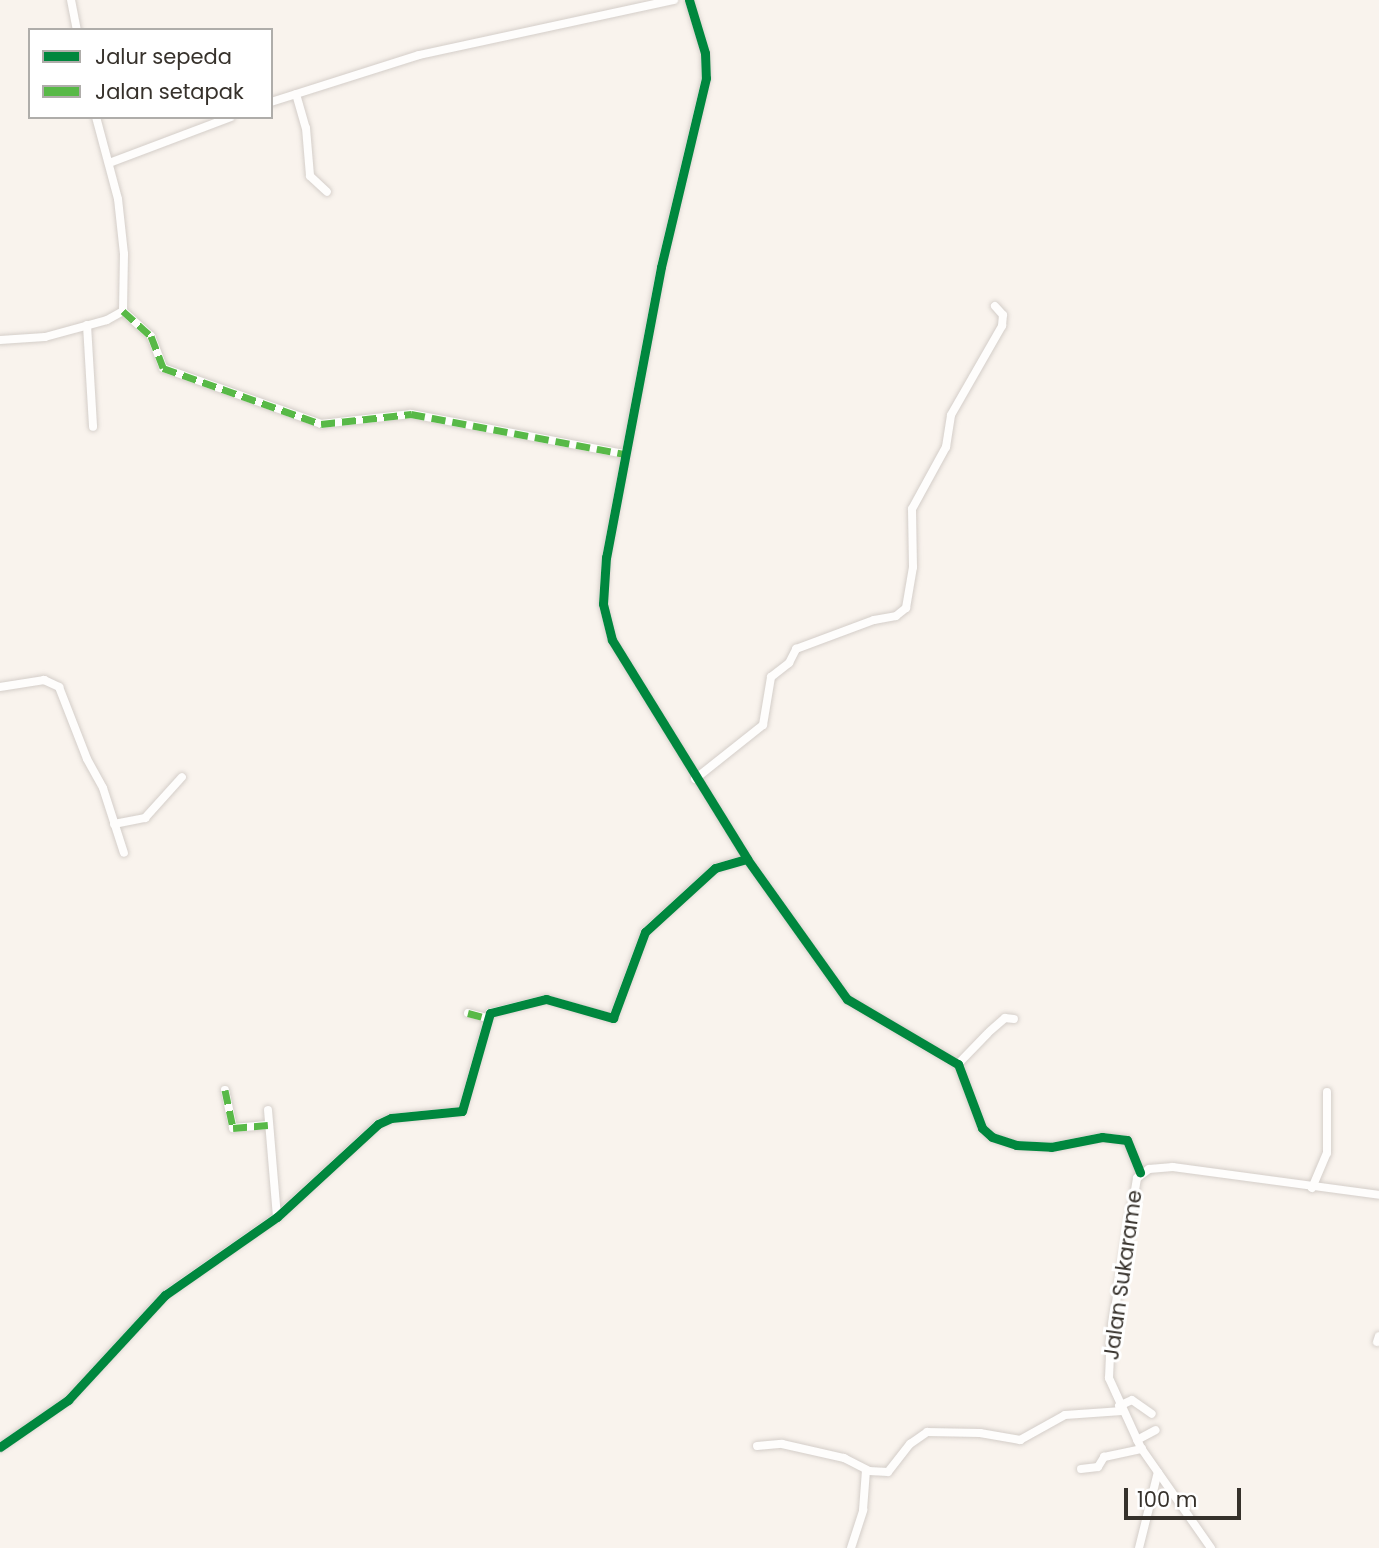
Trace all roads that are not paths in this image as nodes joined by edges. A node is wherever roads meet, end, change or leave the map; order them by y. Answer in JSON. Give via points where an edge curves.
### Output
{"nodes":[{"id":1,"x":71,"y":0,"type":"edge"},
{"id":2,"x":674,"y":0,"type":"edge"},
{"id":3,"x":689,"y":0,"type":"edge"},
{"id":4,"x":77,"y":28,"type":"edge"},
{"id":5,"x":296,"y":94,"type":"junction"},
{"id":6,"x":273,"y":101,"type":"edge"},
{"id":7,"x":97,"y":119,"type":"edge"},
{"id":8,"x":226,"y":119,"type":"edge"},
{"id":9,"x":109,"y":163,"type":"junction"},
{"id":10,"x":327,"y":192,"type":"dead end"},
{"id":11,"x":995,"y":306,"type":"dead end"},
{"id":12,"x":123,"y":311,"type":"junction"},
{"id":13,"x":87,"y":325,"type":"junction"},
{"id":14,"x":0,"y":341,"type":"edge"},
{"id":15,"x":93,"y":427,"type":"dead end"},
{"id":16,"x":625,"y":454,"type":"junction"},
{"id":17,"x":0,"y":687,"type":"edge"},
{"id":18,"x":182,"y":777,"type":"dead end"},
{"id":19,"x":695,"y":779,"type":"junction"},
{"id":20,"x":114,"y":824,"type":"junction"},
{"id":21,"x":124,"y":853,"type":"dead end"},
{"id":22,"x":747,"y":859,"type":"junction"},
{"id":23,"x":468,"y":1013,"type":"dead end"},
{"id":24,"x":487,"y":1018,"type":"junction"},
{"id":25,"x":1014,"y":1019,"type":"dead end"},
{"id":26,"x":958,"y":1064,"type":"junction"},
{"id":27,"x":225,"y":1090,"type":"dead end"},
{"id":28,"x":1327,"y":1092,"type":"dead end"},
{"id":29,"x":268,"y":1110,"type":"dead end"},
{"id":30,"x":268,"y":1125,"type":"junction"},
{"id":31,"x":1140,"y":1173,"type":"junction"},
{"id":32,"x":1312,"y":1188,"type":"junction"},
{"id":33,"x":1379,"y":1195,"type":"edge"},
{"id":34,"x":278,"y":1217,"type":"junction"},
{"id":35,"x":1121,"y":1408,"type":"junction"},
{"id":36,"x":1152,"y":1414,"type":"dead end"},
{"id":37,"x":1156,"y":1430,"type":"dead end"},
{"id":38,"x":1137,"y":1440,"type":"junction"},
{"id":39,"x":0,"y":1447,"type":"edge"},
{"id":40,"x":757,"y":1447,"type":"dead end"},
{"id":41,"x":1142,"y":1449,"type":"junction"},
{"id":42,"x":1081,"y":1469,"type":"dead end"},
{"id":43,"x":866,"y":1470,"type":"junction"},
{"id":44,"x":1158,"y":1472,"type":"junction"},
{"id":45,"x":851,"y":1548,"type":"edge"},
{"id":46,"x":1139,"y":1548,"type":"edge"},
{"id":47,"x":1211,"y":1548,"type":"edge"}],
"edges":[{"from":1,"to":4,"type":"street"},
{"from":2,"to":5,"type":"street","via":[[419,55]]},
{"from":3,"to":16,"type":"street","via":[[705,53],[706,78],[661,267]]},
{"from":5,"to":6,"type":"street"},
{"from":5,"to":10,"type":"street","via":[[306,128],[310,176]]},
{"from":7,"to":9,"type":"street"},
{"from":8,"to":9,"type":"street"},
{"from":9,"to":12,"type":"street","via":[[124,254]]},
{"from":11,"to":19,"type":"street","via":[[1003,315],[1002,326],[951,415],[946,447],[912,509],[913,567],[906,608],[896,616],[796,649],[789,663],[771,677],[763,725]]},
{"from":12,"to":13,"type":"street"},
{"from":12,"to":16,"type":"street","via":[[151,336],[163,368],[321,424],[411,414]]},
{"from":13,"to":14,"type":"street","via":[[45,337]]},
{"from":13,"to":15,"type":"street"},
{"from":16,"to":19,"type":"street","via":[[606,557],[603,604],[612,640],[630,676]]},
{"from":17,"to":20,"type":"street","via":[[44,680],[59,687]]},
{"from":18,"to":20,"type":"street","via":[[145,818]]},
{"from":19,"to":22,"type":"street"},
{"from":20,"to":21,"type":"street"},
{"from":22,"to":24,"type":"street","via":[[715,868],[645,932],[613,1018],[546,999],[495,1010]]},
{"from":22,"to":26,"type":"street","via":[[848,999]]},
{"from":23,"to":24,"type":"street"},
{"from":24,"to":34,"type":"street","via":[[462,1111],[384,1120]]},
{"from":25,"to":26,"type":"street","via":[[1005,1018]]},
{"from":26,"to":31,"type":"street","via":[[982,1128],[997,1139],[1051,1147],[1102,1137],[1127,1140]]},
{"from":27,"to":30,"type":"street","via":[[233,1128]]},
{"from":28,"to":32,"type":"street","via":[[1327,1153]]},
{"from":29,"to":30,"type":"street"},
{"from":30,"to":34,"type":"street"},
{"from":31,"to":32,"type":"street","name":"Jalan Sukarame","via":[[1173,1167]]},
{"from":31,"to":35,"type":"street","name":"Jalan Sukarame","via":[[1108,1356],[1109,1378]]},
{"from":32,"to":33,"type":"street","name":"Jalan Sukarame"},
{"from":34,"to":39,"type":"street","via":[[165,1295],[113,1347],[77,1392]]},
{"from":35,"to":36,"type":"street","via":[[1132,1400]]},
{"from":35,"to":38,"type":"street","name":"Jalan Sukarame"},
{"from":35,"to":43,"type":"street","via":[[1065,1415],[1022,1440],[931,1431],[910,1444],[894,1470]]},
{"from":37,"to":38,"type":"street"},
{"from":38,"to":41,"type":"street","name":"Jalan Sukarame"},
{"from":40,"to":43,"type":"street","via":[[782,1444],[844,1458]]},
{"from":41,"to":42,"type":"street","via":[[1104,1457],[1098,1467]]},
{"from":41,"to":44,"type":"street","name":"Jalan Sukarame"},
{"from":43,"to":45,"type":"street","via":[[863,1510]]},
{"from":44,"to":46,"type":"street"},
{"from":44,"to":47,"type":"street","name":"Jalan Sukarame"}]}
